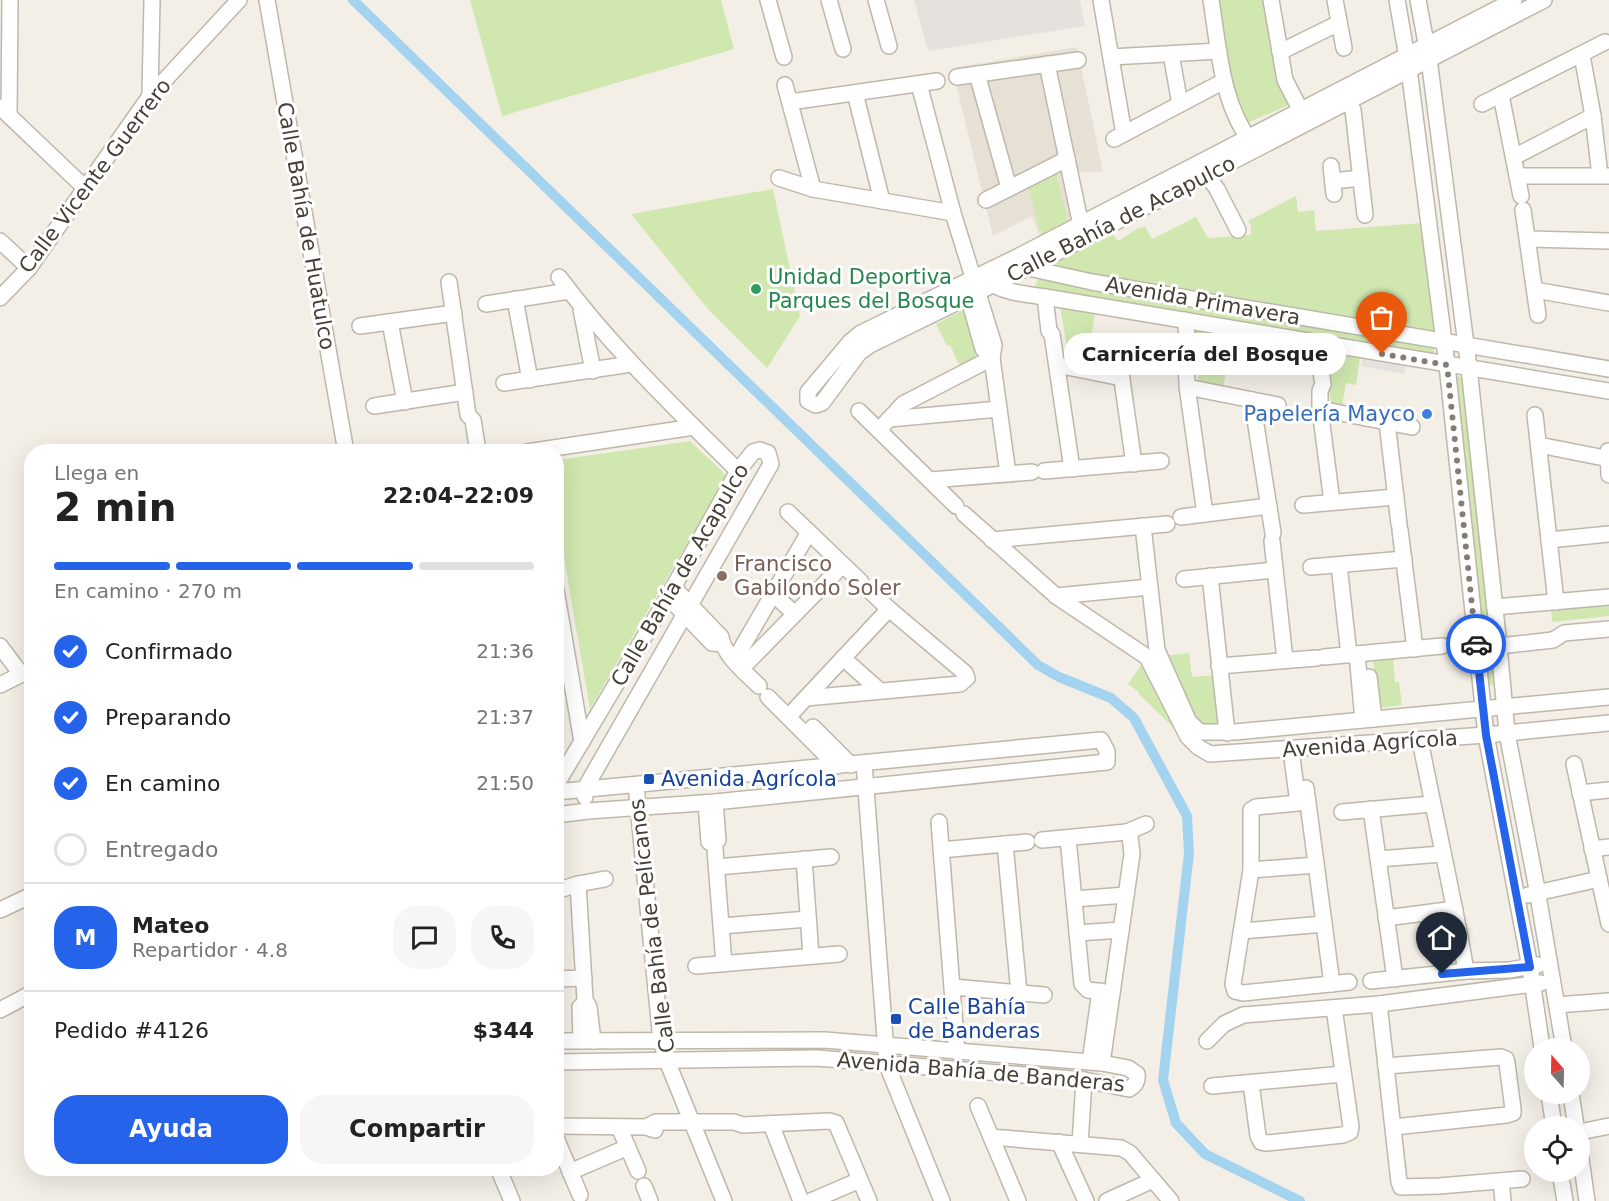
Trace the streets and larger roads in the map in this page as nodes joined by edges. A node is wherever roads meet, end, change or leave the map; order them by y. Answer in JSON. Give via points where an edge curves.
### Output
{"nodes":[{"id":1,"x":10,"y":0,"type":"edge"},
{"id":2,"x":152,"y":0,"type":"edge"},
{"id":3,"x":239,"y":0,"type":"edge"},
{"id":4,"x":267,"y":0,"type":"edge"},
{"id":5,"x":768,"y":0,"type":"edge"},
{"id":6,"x":829,"y":0,"type":"edge"},
{"id":7,"x":876,"y":0,"type":"edge"},
{"id":8,"x":1101,"y":0,"type":"edge"},
{"id":9,"x":1211,"y":0,"type":"edge"},
{"id":10,"x":1271,"y":0,"type":"edge"},
{"id":11,"x":1335,"y":0,"type":"edge"},
{"id":12,"x":1397,"y":0,"type":"edge"},
{"id":13,"x":1418,"y":0,"type":"edge"},
{"id":14,"x":1514,"y":0,"type":"edge"},
{"id":15,"x":1544,"y":0,"type":"edge"},
{"id":16,"x":1339,"y":23,"type":"junction"},
{"id":17,"x":1605,"y":42,"type":"dead end"},
{"id":18,"x":889,"y":46,"type":"dead end"},
{"id":19,"x":1344,"y":48,"type":"dead end"},
{"id":20,"x":843,"y":49,"type":"dead end"},
{"id":21,"x":1219,"y":51,"type":"junction"},
{"id":22,"x":1280,"y":52,"type":"junction"},
{"id":23,"x":1428,"y":53,"type":"junction"},
{"id":24,"x":1171,"y":54,"type":"junction"},
{"id":25,"x":1581,"y":54,"type":"junction"},
{"id":26,"x":784,"y":57,"type":"dead end"},
{"id":27,"x":1111,"y":57,"type":"junction"},
{"id":28,"x":1078,"y":60,"type":"dead end"},
{"id":29,"x":1408,"y":63,"type":"junction"},
{"id":30,"x":1047,"y":64,"type":"junction"},
{"id":31,"x":977,"y":74,"type":"junction"},
{"id":32,"x":957,"y":77,"type":"dead end"},
{"id":33,"x":937,"y":81,"type":"dead end"},
{"id":34,"x":1224,"y":81,"type":"junction"},
{"id":35,"x":919,"y":84,"type":"junction"},
{"id":36,"x":785,"y":86,"type":"dead end"},
{"id":37,"x":855,"y":93,"type":"junction"},
{"id":38,"x":1501,"y":95,"type":"junction"},
{"id":39,"x":150,"y":96,"type":"junction"},
{"id":40,"x":1347,"y":101,"type":"junction"},
{"id":41,"x":790,"y":102,"type":"junction"},
{"id":42,"x":1180,"y":104,"type":"junction"},
{"id":43,"x":1482,"y":104,"type":"dead end"},
{"id":44,"x":4,"y":111,"type":"edge"},
{"id":45,"x":1301,"y":111,"type":"junction"},
{"id":46,"x":1593,"y":116,"type":"junction"},
{"id":47,"x":1252,"y":144,"type":"junction"},
{"id":48,"x":1514,"y":157,"type":"junction"},
{"id":49,"x":1067,"y":159,"type":"junction"},
{"id":50,"x":1207,"y":175,"type":"junction"},
{"id":51,"x":1517,"y":176,"type":"junction"},
{"id":52,"x":1604,"y":176,"type":"edge"},
{"id":53,"x":779,"y":178,"type":"dead end"},
{"id":54,"x":1361,"y":178,"type":"junction"},
{"id":55,"x":1333,"y":180,"type":"dead end"},
{"id":56,"x":85,"y":188,"type":"junction"},
{"id":57,"x":1009,"y":188,"type":"junction"},
{"id":58,"x":813,"y":189,"type":"junction"},
{"id":59,"x":986,"y":200,"type":"dead end"},
{"id":60,"x":882,"y":201,"type":"junction"},
{"id":61,"x":1141,"y":201,"type":"junction"},
{"id":62,"x":948,"y":212,"type":"junction"},
{"id":63,"x":1365,"y":215,"type":"dead end"},
{"id":64,"x":1450,"y":219,"type":"junction"},
{"id":65,"x":1429,"y":223,"type":"junction"},
{"id":66,"x":1238,"y":230,"type":"dead end"},
{"id":67,"x":1079,"y":233,"type":"junction"},
{"id":68,"x":1528,"y":239,"type":"junction"},
{"id":69,"x":0,"y":241,"type":"edge"},
{"id":70,"x":1609,"y":241,"type":"edge"},
{"id":71,"x":1021,"y":263,"type":"junction"},
{"id":72,"x":29,"y":268,"type":"junction"},
{"id":73,"x":559,"y":277,"type":"dead end"},
{"id":74,"x":449,"y":282,"type":"dead end"},
{"id":75,"x":977,"y":284,"type":"junction"},
{"id":76,"x":1535,"y":290,"type":"junction"},
{"id":77,"x":569,"y":291,"type":"junction"},
{"id":78,"x":0,"y":298,"type":"edge"},
{"id":79,"x":1049,"y":298,"type":"junction"},
{"id":80,"x":515,"y":299,"type":"junction"},
{"id":81,"x":1609,"y":303,"type":"edge"},
{"id":82,"x":486,"y":304,"type":"dead end"},
{"id":83,"x":581,"y":308,"type":"junction"},
{"id":84,"x":454,"y":313,"type":"junction"},
{"id":85,"x":1538,"y":315,"type":"dead end"},
{"id":86,"x":1180,"y":320,"type":"junction"},
{"id":87,"x":390,"y":322,"type":"junction"},
{"id":88,"x":360,"y":326,"type":"dead end"},
{"id":89,"x":1444,"y":341,"type":"junction"},
{"id":90,"x":1312,"y":342,"type":"junction"},
{"id":91,"x":1117,"y":345,"type":"dead end"},
{"id":92,"x":1466,"y":345,"type":"junction"},
{"id":93,"x":992,"y":358,"type":"junction"},
{"id":94,"x":631,"y":364,"type":"junction"},
{"id":95,"x":1057,"y":365,"type":"junction"},
{"id":96,"x":1447,"y":365,"type":"junction"},
{"id":97,"x":1469,"y":368,"type":"junction"},
{"id":98,"x":1609,"y":369,"type":"edge"},
{"id":99,"x":593,"y":371,"type":"junction"},
{"id":100,"x":1122,"y":378,"type":"junction"},
{"id":101,"x":530,"y":380,"type":"junction"},
{"id":102,"x":504,"y":383,"type":"dead end"},
{"id":103,"x":1187,"y":387,"type":"junction"},
{"id":104,"x":1609,"y":391,"type":"edge"},
{"id":105,"x":465,"y":392,"type":"junction"},
{"id":106,"x":1252,"y":400,"type":"junction"},
{"id":107,"x":405,"y":402,"type":"junction"},
{"id":108,"x":1278,"y":405,"type":"dead end"},
{"id":109,"x":374,"y":406,"type":"dead end"},
{"id":110,"x":999,"y":409,"type":"junction"},
{"id":111,"x":1320,"y":409,"type":"junction"},
{"id":112,"x":859,"y":411,"type":"dead end"},
{"id":113,"x":468,"y":415,"type":"junction"},
{"id":114,"x":1535,"y":415,"type":"dead end"},
{"id":115,"x":1387,"y":422,"type":"junction"},
{"id":116,"x":884,"y":424,"type":"junction"},
{"id":117,"x":694,"y":427,"type":"junction"},
{"id":118,"x":1412,"y":428,"type":"dead end"},
{"id":119,"x":345,"y":444,"type":"edge"},
{"id":120,"x":468,"y":444,"type":"edge"},
{"id":121,"x":477,"y":444,"type":"edge"},
{"id":122,"x":1539,"y":445,"type":"junction"},
{"id":123,"x":564,"y":446,"type":"edge"},
{"id":124,"x":1608,"y":455,"type":"edge"},
{"id":125,"x":1161,"y":461,"type":"dead end"},
{"id":126,"x":1134,"y":464,"type":"junction"},
{"id":127,"x":1072,"y":469,"type":"junction"},
{"id":128,"x":738,"y":471,"type":"junction"},
{"id":129,"x":1008,"y":474,"type":"junction"},
{"id":130,"x":1609,"y":476,"type":"edge"},
{"id":131,"x":930,"y":480,"type":"junction"},
{"id":132,"x":1396,"y":497,"type":"junction"},
{"id":133,"x":1332,"y":502,"type":"junction"},
{"id":134,"x":1303,"y":505,"type":"dead end"},
{"id":135,"x":1269,"y":506,"type":"junction"},
{"id":136,"x":788,"y":512,"type":"dead end"},
{"id":137,"x":1205,"y":514,"type":"junction"},
{"id":138,"x":1143,"y":526,"type":"junction"},
{"id":139,"x":809,"y":532,"type":"junction"},
{"id":140,"x":1609,"y":534,"type":"edge"},
{"id":141,"x":992,"y":540,"type":"junction"},
{"id":142,"x":1549,"y":540,"type":"junction"},
{"id":143,"x":1404,"y":559,"type":"junction"},
{"id":144,"x":843,"y":565,"type":"junction"},
{"id":145,"x":1339,"y":565,"type":"junction"},
{"id":146,"x":1311,"y":567,"type":"dead end"},
{"id":147,"x":1275,"y":570,"type":"junction"},
{"id":148,"x":1210,"y":576,"type":"junction"},
{"id":149,"x":1184,"y":579,"type":"dead end"},
{"id":150,"x":1150,"y":587,"type":"junction"},
{"id":151,"x":671,"y":592,"type":"junction"},
{"id":152,"x":773,"y":594,"type":"junction"},
{"id":153,"x":1056,"y":596,"type":"junction"},
{"id":154,"x":1609,"y":597,"type":"edge"},
{"id":155,"x":1556,"y":603,"type":"junction"},
{"id":156,"x":1495,"y":607,"type":"junction"},
{"id":157,"x":889,"y":609,"type":"junction"},
{"id":158,"x":688,"y":610,"type":"junction"},
{"id":159,"x":795,"y":614,"type":"junction"},
{"id":160,"x":1609,"y":629,"type":"edge"},
{"id":161,"x":564,"y":637,"type":"edge"},
{"id":162,"x":0,"y":646,"type":"edge"},
{"id":163,"x":1442,"y":646,"type":"dead end"},
{"id":164,"x":1499,"y":646,"type":"junction"},
{"id":165,"x":1415,"y":649,"type":"junction"},
{"id":166,"x":1152,"y":654,"type":"junction"},
{"id":167,"x":1358,"y":654,"type":"junction"},
{"id":168,"x":843,"y":658,"type":"junction"},
{"id":169,"x":1286,"y":660,"type":"junction"},
{"id":170,"x":738,"y":665,"type":"junction"},
{"id":171,"x":1223,"y":666,"type":"junction"},
{"id":172,"x":24,"y":669,"type":"edge"},
{"id":173,"x":24,"y":672,"type":"edge"},
{"id":174,"x":0,"y":684,"type":"edge"},
{"id":175,"x":879,"y":690,"type":"junction"},
{"id":176,"x":1609,"y":697,"type":"edge"},
{"id":177,"x":1503,"y":706,"type":"junction"},
{"id":178,"x":796,"y":708,"type":"junction"},
{"id":179,"x":1482,"y":708,"type":"junction"},
{"id":180,"x":1368,"y":719,"type":"junction"},
{"id":181,"x":1609,"y":723,"type":"edge"},
{"id":182,"x":1220,"y":733,"type":"junction"},
{"id":183,"x":1507,"y":733,"type":"junction"},
{"id":184,"x":1486,"y":735,"type":"junction"},
{"id":185,"x":1415,"y":740,"type":"junction"},
{"id":186,"x":582,"y":742,"type":"junction"},
{"id":187,"x":1296,"y":749,"type":"junction"},
{"id":188,"x":1210,"y":753,"type":"junction"},
{"id":189,"x":1574,"y":764,"type":"dead end"},
{"id":190,"x":851,"y":765,"type":"junction"},
{"id":191,"x":564,"y":772,"type":"edge"},
{"id":192,"x":636,"y":785,"type":"junction"},
{"id":193,"x":866,"y":787,"type":"junction"},
{"id":194,"x":584,"y":790,"type":"junction"},
{"id":195,"x":1609,"y":790,"type":"edge"},
{"id":196,"x":564,"y":791,"type":"edge"},
{"id":197,"x":1580,"y":793,"type":"junction"},
{"id":198,"x":711,"y":803,"type":"junction"},
{"id":199,"x":1428,"y":804,"type":"junction"},
{"id":200,"x":638,"y":808,"type":"junction"},
{"id":201,"x":1371,"y":809,"type":"junction"},
{"id":202,"x":588,"y":811,"type":"junction"},
{"id":203,"x":1342,"y":812,"type":"dead end"},
{"id":204,"x":564,"y":814,"type":"edge"},
{"id":205,"x":939,"y":822,"type":"dead end"},
{"id":206,"x":1146,"y":824,"type":"dead end"},
{"id":207,"x":1126,"y":832,"type":"junction"},
{"id":208,"x":1068,"y":838,"type":"junction"},
{"id":209,"x":1042,"y":840,"type":"dead end"},
{"id":210,"x":1027,"y":842,"type":"dead end"},
{"id":211,"x":1005,"y":844,"type":"junction"},
{"id":212,"x":1609,"y":847,"type":"edge"},
{"id":213,"x":1592,"y":849,"type":"junction"},
{"id":214,"x":941,"y":850,"type":"junction"},
{"id":215,"x":1442,"y":854,"type":"junction"},
{"id":216,"x":831,"y":857,"type":"dead end"},
{"id":217,"x":804,"y":859,"type":"junction"},
{"id":218,"x":1378,"y":860,"type":"junction"},
{"id":219,"x":1316,"y":865,"type":"junction"},
{"id":220,"x":717,"y":867,"type":"junction"},
{"id":221,"x":1251,"y":870,"type":"junction"},
{"id":222,"x":1598,"y":874,"type":"junction"},
{"id":223,"x":605,"y":879,"type":"dead end"},
{"id":224,"x":578,"y":884,"type":"junction"},
{"id":225,"x":564,"y":888,"type":"edge"},
{"id":226,"x":1537,"y":888,"type":"junction"},
{"id":227,"x":1516,"y":893,"type":"junction"},
{"id":228,"x":1126,"y":895,"type":"junction"},
{"id":229,"x":24,"y":899,"type":"edge"},
{"id":230,"x":1074,"y":899,"type":"junction"},
{"id":231,"x":1606,"y":900,"type":"edge"},
{"id":232,"x":1455,"y":909,"type":"junction"},
{"id":233,"x":0,"y":910,"type":"edge"},
{"id":234,"x":1386,"y":918,"type":"junction"},
{"id":235,"x":808,"y":919,"type":"junction"},
{"id":236,"x":1324,"y":924,"type":"junction"},
{"id":237,"x":1609,"y":924,"type":"edge"},
{"id":238,"x":722,"y":926,"type":"junction"},
{"id":239,"x":1121,"y":930,"type":"junction"},
{"id":240,"x":1242,"y":931,"type":"junction"},
{"id":241,"x":1077,"y":933,"type":"junction"},
{"id":242,"x":839,"y":954,"type":"dead end"},
{"id":243,"x":811,"y":957,"type":"junction"},
{"id":244,"x":1550,"y":963,"type":"junction"},
{"id":245,"x":724,"y":964,"type":"junction"},
{"id":246,"x":696,"y":966,"type":"dead end"},
{"id":247,"x":1530,"y":967,"type":"junction"},
{"id":248,"x":1466,"y":971,"type":"junction"},
{"id":249,"x":584,"y":978,"type":"junction"},
{"id":250,"x":564,"y":979,"type":"edge"},
{"id":251,"x":1395,"y":979,"type":"junction"},
{"id":252,"x":1371,"y":981,"type":"dead end"},
{"id":253,"x":1553,"y":981,"type":"junction"},
{"id":254,"x":1349,"y":982,"type":"dead end"},
{"id":255,"x":1332,"y":984,"type":"junction"},
{"id":256,"x":1533,"y":984,"type":"junction"},
{"id":257,"x":957,"y":988,"type":"junction"},
{"id":258,"x":1106,"y":992,"type":"junction"},
{"id":259,"x":1019,"y":993,"type":"junction"},
{"id":260,"x":1044,"y":995,"type":"dead end"},
{"id":261,"x":24,"y":997,"type":"edge"},
{"id":262,"x":1609,"y":1001,"type":"edge"},
{"id":263,"x":1379,"y":1004,"type":"junction"},
{"id":264,"x":1557,"y":1005,"type":"junction"},
{"id":265,"x":1334,"y":1008,"type":"junction"},
{"id":266,"x":0,"y":1010,"type":"edge"},
{"id":267,"x":1562,"y":1029,"type":"junction"},
{"id":268,"x":1540,"y":1032,"type":"junction"},
{"id":269,"x":1541,"y":1038,"type":"edge"},
{"id":270,"x":1563,"y":1038,"type":"edge"},
{"id":271,"x":564,"y":1041,"type":"edge"},
{"id":272,"x":587,"y":1041,"type":"junction"},
{"id":273,"x":661,"y":1041,"type":"junction"},
{"id":274,"x":1207,"y":1041,"type":"dead end"},
{"id":275,"x":886,"y":1046,"type":"junction"},
{"id":276,"x":962,"y":1052,"type":"junction"},
{"id":277,"x":667,"y":1061,"type":"junction"},
{"id":278,"x":564,"y":1062,"type":"edge"},
{"id":279,"x":1096,"y":1063,"type":"junction"},
{"id":280,"x":887,"y":1065,"type":"junction"},
{"id":281,"x":1386,"y":1066,"type":"junction"},
{"id":282,"x":1343,"y":1074,"type":"junction"},
{"id":283,"x":1079,"y":1080,"type":"junction"},
{"id":284,"x":1251,"y":1083,"type":"junction"},
{"id":285,"x":1212,"y":1086,"type":"dead end"},
{"id":286,"x":978,"y":1106,"type":"dead end"},
{"id":287,"x":771,"y":1124,"type":"junction"},
{"id":288,"x":564,"y":1126,"type":"edge"},
{"id":289,"x":694,"y":1126,"type":"junction"},
{"id":290,"x":1609,"y":1126,"type":"edge"},
{"id":291,"x":619,"y":1127,"type":"junction"},
{"id":292,"x":1394,"y":1127,"type":"junction"},
{"id":293,"x":1590,"y":1130,"type":"edge"},
{"id":294,"x":1609,"y":1136,"type":"edge"},
{"id":295,"x":991,"y":1137,"type":"junction"},
{"id":296,"x":1590,"y":1138,"type":"edge"},
{"id":297,"x":1069,"y":1143,"type":"junction"},
{"id":298,"x":628,"y":1148,"type":"junction"},
{"id":299,"x":564,"y":1157,"type":"edge"},
{"id":300,"x":638,"y":1171,"type":"dead end"},
{"id":301,"x":570,"y":1172,"type":"junction"},
{"id":302,"x":501,"y":1176,"type":"edge"},
{"id":303,"x":1522,"y":1179,"type":"dead end"},
{"id":304,"x":860,"y":1180,"type":"junction"},
{"id":305,"x":1153,"y":1180,"type":"junction"},
{"id":306,"x":1501,"y":1181,"type":"junction"},
{"id":307,"x":1562,"y":1182,"type":"edge"},
{"id":308,"x":1584,"y":1182,"type":"edge"},
{"id":309,"x":644,"y":1186,"type":"dead end"},
{"id":310,"x":1440,"y":1194,"type":"edge"},
{"id":311,"x":580,"y":1195,"type":"dead end"},
{"id":312,"x":512,"y":1201,"type":"edge"},
{"id":313,"x":650,"y":1201,"type":"edge"},
{"id":314,"x":724,"y":1201,"type":"edge"},
{"id":315,"x":801,"y":1201,"type":"edge"},
{"id":316,"x":811,"y":1201,"type":"edge"},
{"id":317,"x":869,"y":1201,"type":"edge"},
{"id":318,"x":942,"y":1201,"type":"edge"},
{"id":319,"x":1018,"y":1201,"type":"edge"},
{"id":320,"x":1086,"y":1201,"type":"edge"},
{"id":321,"x":1107,"y":1201,"type":"edge"},
{"id":322,"x":1171,"y":1201,"type":"edge"},
{"id":323,"x":1503,"y":1201,"type":"edge"},
{"id":324,"x":1565,"y":1201,"type":"edge"},
{"id":325,"x":1587,"y":1201,"type":"edge"}],
"edges":[{"from":1,"to":44,"type":"street"},
{"from":2,"to":39,"type":"street"},
{"from":3,"to":39,"type":"street","name":"Calle Vicente Guerrero"},
{"from":4,"to":119,"type":"street","name":"Calle Bahía de Huatulco"},
{"from":5,"to":26,"type":"street"},
{"from":6,"to":20,"type":"street"},
{"from":7,"to":18,"type":"street"},
{"from":8,"to":27,"type":"street"},
{"from":9,"to":21,"type":"street"},
{"from":10,"to":22,"type":"street"},
{"from":11,"to":16,"type":"street"},
{"from":12,"to":29,"type":"street"},
{"from":13,"to":23,"type":"street"},
{"from":14,"to":23,"type":"street","name":"Calle Bahía de Acapulco"},
{"from":15,"to":23,"type":"street","name":"Calle Bahía de Acapulco"},
{"from":16,"to":19,"type":"street"},
{"from":16,"to":22,"type":"street"},
{"from":17,"to":25,"type":"street"},
{"from":21,"to":24,"type":"street"},
{"from":21,"to":34,"type":"street"},
{"from":22,"to":45,"type":"street","via":[[1285,80]]},
{"from":23,"to":29,"type":"street","name":"Calle Bahía de Acapulco"},
{"from":23,"to":64,"type":"street"},
{"from":24,"to":27,"type":"street"},
{"from":24,"to":42,"type":"street"},
{"from":25,"to":38,"type":"street"},
{"from":25,"to":46,"type":"street"},
{"from":27,"to":42,"type":"street","via":[[1119,136]]},
{"from":28,"to":30,"type":"street"},
{"from":29,"to":40,"type":"street","name":"Calle Bahía de Acapulco"},
{"from":29,"to":45,"type":"street","name":"Calle Bahía de Acapulco"},
{"from":29,"to":65,"type":"street"},
{"from":30,"to":31,"type":"street"},
{"from":30,"to":49,"type":"street"},
{"from":31,"to":32,"type":"street"},
{"from":31,"to":57,"type":"street"},
{"from":33,"to":35,"type":"street"},
{"from":34,"to":42,"type":"street"},
{"from":34,"to":47,"type":"street","via":[[1231,106]]},
{"from":35,"to":37,"type":"street"},
{"from":35,"to":62,"type":"street"},
{"from":36,"to":41,"type":"street"},
{"from":37,"to":41,"type":"street"},
{"from":37,"to":60,"type":"street"},
{"from":38,"to":43,"type":"street"},
{"from":38,"to":48,"type":"street"},
{"from":39,"to":56,"type":"street","name":"Calle Vicente Guerrero"},
{"from":40,"to":47,"type":"street","name":"Calle Bahía de Acapulco"},
{"from":40,"to":54,"type":"street","via":[[1353,110]]},
{"from":41,"to":58,"type":"street"},
{"from":44,"to":56,"type":"street"},
{"from":45,"to":47,"type":"street","name":"Calle Bahía de Acapulco"},
{"from":46,"to":48,"type":"street"},
{"from":46,"to":52,"type":"street"},
{"from":47,"to":50,"type":"street","name":"Calle Bahía de Acapulco"},
{"from":47,"to":61,"type":"street","name":"Calle Bahía de Acapulco"},
{"from":48,"to":51,"type":"street"},
{"from":49,"to":57,"type":"street"},
{"from":49,"to":67,"type":"street"},
{"from":50,"to":61,"type":"street","name":"Calle Bahía de Acapulco"},
{"from":50,"to":66,"type":"street"},
{"from":51,"to":52,"type":"street"},
{"from":51,"to":68,"type":"street"},
{"from":53,"to":58,"type":"street"},
{"from":54,"to":55,"type":"street"},
{"from":54,"to":63,"type":"street"},
{"from":56,"to":72,"type":"street","name":"Calle Vicente Guerrero"},
{"from":57,"to":59,"type":"street"},
{"from":58,"to":60,"type":"street"},
{"from":60,"to":62,"type":"street"},
{"from":61,"to":67,"type":"street","name":"Calle Bahía de Acapulco"},
{"from":62,"to":75,"type":"street"},
{"from":64,"to":65,"type":"street"},
{"from":64,"to":92,"type":"street"},
{"from":65,"to":89,"type":"street"},
{"from":67,"to":71,"type":"street","name":"Calle Bahía de Acapulco"},
{"from":68,"to":70,"type":"street"},
{"from":68,"to":76,"type":"street"},
{"from":69,"to":72,"type":"street"},
{"from":71,"to":75,"type":"street","name":"Calle Bahía de Acapulco"},
{"from":71,"to":89,"type":"street","name":"Avenida Primavera","via":[[1092,282]]},
{"from":72,"to":78,"type":"street","name":"Calle Vicente Guerrero"},
{"from":73,"to":77,"type":"street"},
{"from":74,"to":84,"type":"street"},
{"from":75,"to":75,"type":"street","name":"Calle Bahía de Acapulco","via":[[861,333],[808,392],[808,401],[822,403],[859,353],[870,345]]},
{"from":75,"to":79,"type":"street","name":"Avenida Primavera"},
{"from":75,"to":93,"type":"street","via":[[983,349]]},
{"from":76,"to":81,"type":"street"},
{"from":76,"to":85,"type":"street"},
{"from":77,"to":80,"type":"street"},
{"from":77,"to":83,"type":"street"},
{"from":79,"to":86,"type":"street","name":"Avenida Primavera"},
{"from":79,"to":95,"type":"street","via":[[1056,318],[1052,334]]},
{"from":80,"to":82,"type":"street"},
{"from":80,"to":101,"type":"street"},
{"from":83,"to":94,"type":"street"},
{"from":83,"to":99,"type":"street"},
{"from":84,"to":87,"type":"street"},
{"from":84,"to":105,"type":"street"},
{"from":86,"to":90,"type":"street","name":"Avenida Primavera"},
{"from":86,"to":103,"type":"street","via":[[1189,351],[1185,358]]},
{"from":87,"to":88,"type":"street"},
{"from":87,"to":107,"type":"street"},
{"from":89,"to":92,"type":"street","name":"Avenida Primavera"},
{"from":89,"to":96,"type":"street"},
{"from":90,"to":96,"type":"street","name":"Avenida Primavera"},
{"from":90,"to":111,"type":"street","via":[[1314,386],[1320,391]]},
{"from":91,"to":100,"type":"street"},
{"from":92,"to":97,"type":"street"},
{"from":92,"to":98,"type":"street","name":"Avenida Primavera"},
{"from":93,"to":110,"type":"street"},
{"from":93,"to":116,"type":"street","via":[[903,404]]},
{"from":94,"to":99,"type":"street"},
{"from":94,"to":117,"type":"street"},
{"from":95,"to":100,"type":"street"},
{"from":95,"to":127,"type":"street"},
{"from":96,"to":97,"type":"street","name":"Avenida Primavera"},
{"from":96,"to":179,"type":"street"},
{"from":97,"to":104,"type":"street","name":"Avenida Primavera"},
{"from":97,"to":156,"type":"street"},
{"from":99,"to":101,"type":"street"},
{"from":100,"to":126,"type":"street"},
{"from":101,"to":102,"type":"street"},
{"from":103,"to":106,"type":"street"},
{"from":103,"to":137,"type":"street"},
{"from":105,"to":107,"type":"street"},
{"from":105,"to":113,"type":"street"},
{"from":106,"to":108,"type":"street"},
{"from":106,"to":135,"type":"street"},
{"from":107,"to":109,"type":"street"},
{"from":110,"to":116,"type":"street"},
{"from":110,"to":129,"type":"street"},
{"from":111,"to":115,"type":"street"},
{"from":111,"to":133,"type":"street"},
{"from":112,"to":116,"type":"street"},
{"from":113,"to":120,"type":"street"},
{"from":113,"to":121,"type":"street","via":[[473,420]]},
{"from":114,"to":122,"type":"street"},
{"from":115,"to":118,"type":"street"},
{"from":115,"to":132,"type":"street"},
{"from":116,"to":131,"type":"street"},
{"from":117,"to":123,"type":"street"},
{"from":117,"to":128,"type":"street"},
{"from":122,"to":124,"type":"street"},
{"from":122,"to":142,"type":"street"},
{"from":124,"to":130,"type":"street"},
{"from":125,"to":126,"type":"street"},
{"from":126,"to":127,"type":"street"},
{"from":127,"to":129,"type":"street"},
{"from":128,"to":151,"type":"street","name":"Calle Bahía de Acapulco"},
{"from":128,"to":158,"type":"street","name":"Calle Bahía de Acapulco","via":[[753,452],[768,453],[771,464]]},
{"from":129,"to":131,"type":"street"},
{"from":131,"to":141,"type":"street"},
{"from":132,"to":133,"type":"street"},
{"from":132,"to":143,"type":"street"},
{"from":133,"to":134,"type":"street"},
{"from":135,"to":137,"type":"street"},
{"from":135,"to":147,"type":"street"},
{"from":136,"to":139,"type":"street"},
{"from":137,"to":138,"type":"street"},
{"from":138,"to":141,"type":"street"},
{"from":138,"to":150,"type":"street"},
{"from":139,"to":144,"type":"street"},
{"from":139,"to":152,"type":"street"},
{"from":140,"to":142,"type":"street"},
{"from":141,"to":153,"type":"street"},
{"from":142,"to":155,"type":"street"},
{"from":143,"to":145,"type":"street"},
{"from":143,"to":165,"type":"street"},
{"from":144,"to":157,"type":"street"},
{"from":144,"to":159,"type":"street"},
{"from":145,"to":146,"type":"street"},
{"from":145,"to":167,"type":"street"},
{"from":147,"to":148,"type":"street"},
{"from":147,"to":169,"type":"street"},
{"from":148,"to":149,"type":"street"},
{"from":148,"to":171,"type":"street"},
{"from":150,"to":153,"type":"street"},
{"from":150,"to":166,"type":"street"},
{"from":151,"to":158,"type":"street"},
{"from":151,"to":186,"type":"street","name":"Calle Bahía de Acapulco"},
{"from":152,"to":159,"type":"street"},
{"from":152,"to":170,"type":"street"},
{"from":153,"to":166,"type":"street"},
{"from":154,"to":155,"type":"street"},
{"from":155,"to":156,"type":"street"},
{"from":156,"to":164,"type":"street"},
{"from":157,"to":168,"type":"street"},
{"from":157,"to":175,"type":"street","via":[[967,678],[960,684]]},
{"from":158,"to":170,"type":"street","via":[[712,642],[722,644]]},
{"from":158,"to":194,"type":"street","name":"Calle Bahía de Acapulco"},
{"from":159,"to":170,"type":"street"},
{"from":160,"to":164,"type":"street"},
{"from":161,"to":186,"type":"street"},
{"from":162,"to":172,"type":"street"},
{"from":163,"to":165,"type":"street"},
{"from":164,"to":177,"type":"street"},
{"from":165,"to":167,"type":"street"},
{"from":166,"to":182,"type":"street","via":[[1191,726]]},
{"from":166,"to":188,"type":"street","via":[[1184,732],[1192,743]]},
{"from":167,"to":169,"type":"street"},
{"from":167,"to":180,"type":"street"},
{"from":168,"to":175,"type":"street"},
{"from":168,"to":178,"type":"street"},
{"from":169,"to":171,"type":"street"},
{"from":170,"to":178,"type":"street","via":[[764,691]]},
{"from":171,"to":182,"type":"street"},
{"from":173,"to":174,"type":"street"},
{"from":175,"to":178,"type":"street"},
{"from":176,"to":177,"type":"street","name":"Avenida Agrícola"},
{"from":177,"to":179,"type":"street","name":"Avenida Agrícola"},
{"from":177,"to":183,"type":"street"},
{"from":178,"to":190,"type":"street"},
{"from":179,"to":180,"type":"street","name":"Avenida Agrícola"},
{"from":179,"to":184,"type":"street"},
{"from":180,"to":182,"type":"street","name":"Avenida Agrícola"},
{"from":181,"to":183,"type":"street","name":"Avenida Agrícola"},
{"from":182,"to":188,"type":"street","via":[[1208,745]]},
{"from":183,"to":184,"type":"street","name":"Avenida Agrícola"},
{"from":183,"to":226,"type":"street"},
{"from":184,"to":185,"type":"street","name":"Avenida Agrícola"},
{"from":184,"to":227,"type":"street"},
{"from":185,"to":187,"type":"street","name":"Avenida Agrícola"},
{"from":185,"to":199,"type":"street"},
{"from":186,"to":191,"type":"street","name":"Calle Bahía de Acapulco"},
{"from":187,"to":188,"type":"street","name":"Avenida Agrícola"},
{"from":187,"to":219,"type":"street"},
{"from":187,"to":221,"type":"street","via":[[1298,803],[1251,810]]},
{"from":189,"to":197,"type":"street"},
{"from":190,"to":192,"type":"street"},
{"from":190,"to":193,"type":"street"},
{"from":190,"to":193,"type":"street","via":[[1101,740],[1107,750],[1107,762]]},
{"from":192,"to":194,"type":"street"},
{"from":192,"to":200,"type":"street","name":"Calle Bahía de Pelícanos"},
{"from":193,"to":198,"type":"street"},
{"from":193,"to":275,"type":"street"},
{"from":194,"to":196,"type":"street"},
{"from":194,"to":202,"type":"street"},
{"from":195,"to":197,"type":"street"},
{"from":197,"to":213,"type":"street"},
{"from":198,"to":200,"type":"street"},
{"from":198,"to":220,"type":"street","via":[[709,842],[714,837]]},
{"from":199,"to":201,"type":"street"},
{"from":199,"to":215,"type":"street"},
{"from":200,"to":202,"type":"street"},
{"from":200,"to":273,"type":"street","name":"Calle Bahía de Pelícanos"},
{"from":201,"to":203,"type":"street"},
{"from":201,"to":218,"type":"street"},
{"from":202,"to":204,"type":"street"},
{"from":205,"to":214,"type":"street"},
{"from":206,"to":207,"type":"street"},
{"from":207,"to":208,"type":"street"},
{"from":207,"to":228,"type":"street","via":[[1132,854]]},
{"from":208,"to":209,"type":"street"},
{"from":208,"to":230,"type":"street"},
{"from":210,"to":211,"type":"street"},
{"from":211,"to":214,"type":"street"},
{"from":211,"to":259,"type":"street"},
{"from":212,"to":213,"type":"street"},
{"from":213,"to":222,"type":"street"},
{"from":214,"to":257,"type":"street"},
{"from":215,"to":218,"type":"street"},
{"from":215,"to":232,"type":"street"},
{"from":216,"to":217,"type":"street"},
{"from":217,"to":220,"type":"street"},
{"from":217,"to":235,"type":"street"},
{"from":218,"to":234,"type":"street"},
{"from":219,"to":221,"type":"street"},
{"from":219,"to":236,"type":"street"},
{"from":220,"to":238,"type":"street"},
{"from":221,"to":240,"type":"street"},
{"from":222,"to":226,"type":"street"},
{"from":222,"to":231,"type":"street"},
{"from":223,"to":224,"type":"street"},
{"from":224,"to":225,"type":"street"},
{"from":224,"to":249,"type":"street"},
{"from":226,"to":227,"type":"street"},
{"from":226,"to":244,"type":"street"},
{"from":227,"to":247,"type":"street"},
{"from":228,"to":230,"type":"street"},
{"from":228,"to":239,"type":"street"},
{"from":229,"to":233,"type":"street"},
{"from":230,"to":241,"type":"street"},
{"from":231,"to":237,"type":"street"},
{"from":232,"to":234,"type":"street"},
{"from":232,"to":248,"type":"street"},
{"from":234,"to":251,"type":"street"},
{"from":235,"to":238,"type":"street"},
{"from":235,"to":243,"type":"street"},
{"from":236,"to":240,"type":"street"},
{"from":236,"to":255,"type":"street"},
{"from":238,"to":245,"type":"street"},
{"from":239,"to":241,"type":"street"},
{"from":239,"to":258,"type":"street"},
{"from":240,"to":255,"type":"street","via":[[1235,991]]},
{"from":241,"to":258,"type":"street","via":[[1082,984],[1088,990]]},
{"from":242,"to":243,"type":"street"},
{"from":243,"to":245,"type":"street"},
{"from":244,"to":247,"type":"street"},
{"from":244,"to":253,"type":"street"},
{"from":245,"to":246,"type":"street"},
{"from":247,"to":248,"type":"street"},
{"from":247,"to":256,"type":"street"},
{"from":248,"to":251,"type":"street"},
{"from":249,"to":250,"type":"street"},
{"from":249,"to":272,"type":"street","via":[[585,1000],[590,1007]]},
{"from":251,"to":252,"type":"street"},
{"from":253,"to":256,"type":"street"},
{"from":253,"to":264,"type":"street"},
{"from":254,"to":255,"type":"street"},
{"from":256,"to":263,"type":"street"},
{"from":256,"to":268,"type":"street"},
{"from":257,"to":259,"type":"street"},
{"from":257,"to":276,"type":"street"},
{"from":258,"to":279,"type":"street"},
{"from":259,"to":260,"type":"street"},
{"from":261,"to":266,"type":"street"},
{"from":262,"to":264,"type":"street"},
{"from":263,"to":265,"type":"street"},
{"from":263,"to":281,"type":"street"},
{"from":264,"to":267,"type":"street"},
{"from":265,"to":274,"type":"street","via":[[1243,1015],[1224,1024]]},
{"from":265,"to":282,"type":"street"},
{"from":267,"to":268,"type":"street"},
{"from":267,"to":270,"type":"street"},
{"from":268,"to":269,"type":"street"},
{"from":271,"to":272,"type":"street","name":"Avenida Bahía de Banderas"},
{"from":272,"to":273,"type":"street","name":"Avenida Bahía de Banderas"},
{"from":273,"to":275,"type":"street","name":"Avenida Bahía de Banderas","via":[[825,1041]]},
{"from":273,"to":277,"type":"street","name":"Calle Bahía de Pelícanos"},
{"from":275,"to":276,"type":"street","name":"Avenida Bahía de Banderas"},
{"from":275,"to":280,"type":"street"},
{"from":276,"to":279,"type":"street","name":"Avenida Bahía de Banderas"},
{"from":277,"to":278,"type":"street","name":"Avenida Bahía de Banderas"},
{"from":277,"to":280,"type":"street","name":"Avenida Bahía de Banderas","via":[[817,1058]]},
{"from":277,"to":289,"type":"street","name":"Calle Bahía de Pelícanos"},
{"from":279,"to":283,"type":"street","name":"Avenida Bahía de Banderas","via":[[1128,1068],[1137,1074],[1134,1086],[1129,1089]]},
{"from":280,"to":283,"type":"street","name":"Avenida Bahía de Banderas"},
{"from":280,"to":318,"type":"street"},
{"from":281,"to":292,"type":"street"},
{"from":281,"to":292,"type":"street","via":[[1501,1057],[1506,1059],[1514,1109],[1508,1115]]},
{"from":282,"to":284,"type":"street"},
{"from":282,"to":284,"type":"street","via":[[1350,1132],[1267,1143],[1258,1136]]},
{"from":283,"to":297,"type":"street"},
{"from":284,"to":285,"type":"street"},
{"from":286,"to":295,"type":"street"},
{"from":287,"to":289,"type":"street","via":[[743,1125],[736,1131]]},
{"from":287,"to":304,"type":"street","via":[[836,1123]]},
{"from":287,"to":315,"type":"street"},
{"from":288,"to":291,"type":"street"},
{"from":289,"to":291,"type":"street","via":[[655,1130]]},
{"from":289,"to":314,"type":"street","name":"Calle Bahía de Pelícanos"},
{"from":290,"to":293,"type":"street"},
{"from":291,"to":298,"type":"street"},
{"from":292,"to":310,"type":"street","via":[[1401,1187]]},
{"from":294,"to":296,"type":"street"},
{"from":295,"to":297,"type":"street"},
{"from":295,"to":319,"type":"street"},
{"from":297,"to":305,"type":"street","via":[[1126,1149]]},
{"from":297,"to":320,"type":"street"},
{"from":298,"to":300,"type":"street"},
{"from":298,"to":301,"type":"street"},
{"from":299,"to":301,"type":"street"},
{"from":301,"to":311,"type":"street"},
{"from":302,"to":312,"type":"street"},
{"from":303,"to":306,"type":"street"},
{"from":304,"to":316,"type":"street"},
{"from":304,"to":317,"type":"street"},
{"from":305,"to":321,"type":"street"},
{"from":305,"to":322,"type":"street"},
{"from":306,"to":310,"type":"street"},
{"from":306,"to":323,"type":"street"},
{"from":307,"to":324,"type":"street"},
{"from":308,"to":325,"type":"street"},
{"from":309,"to":313,"type":"street"}]}
